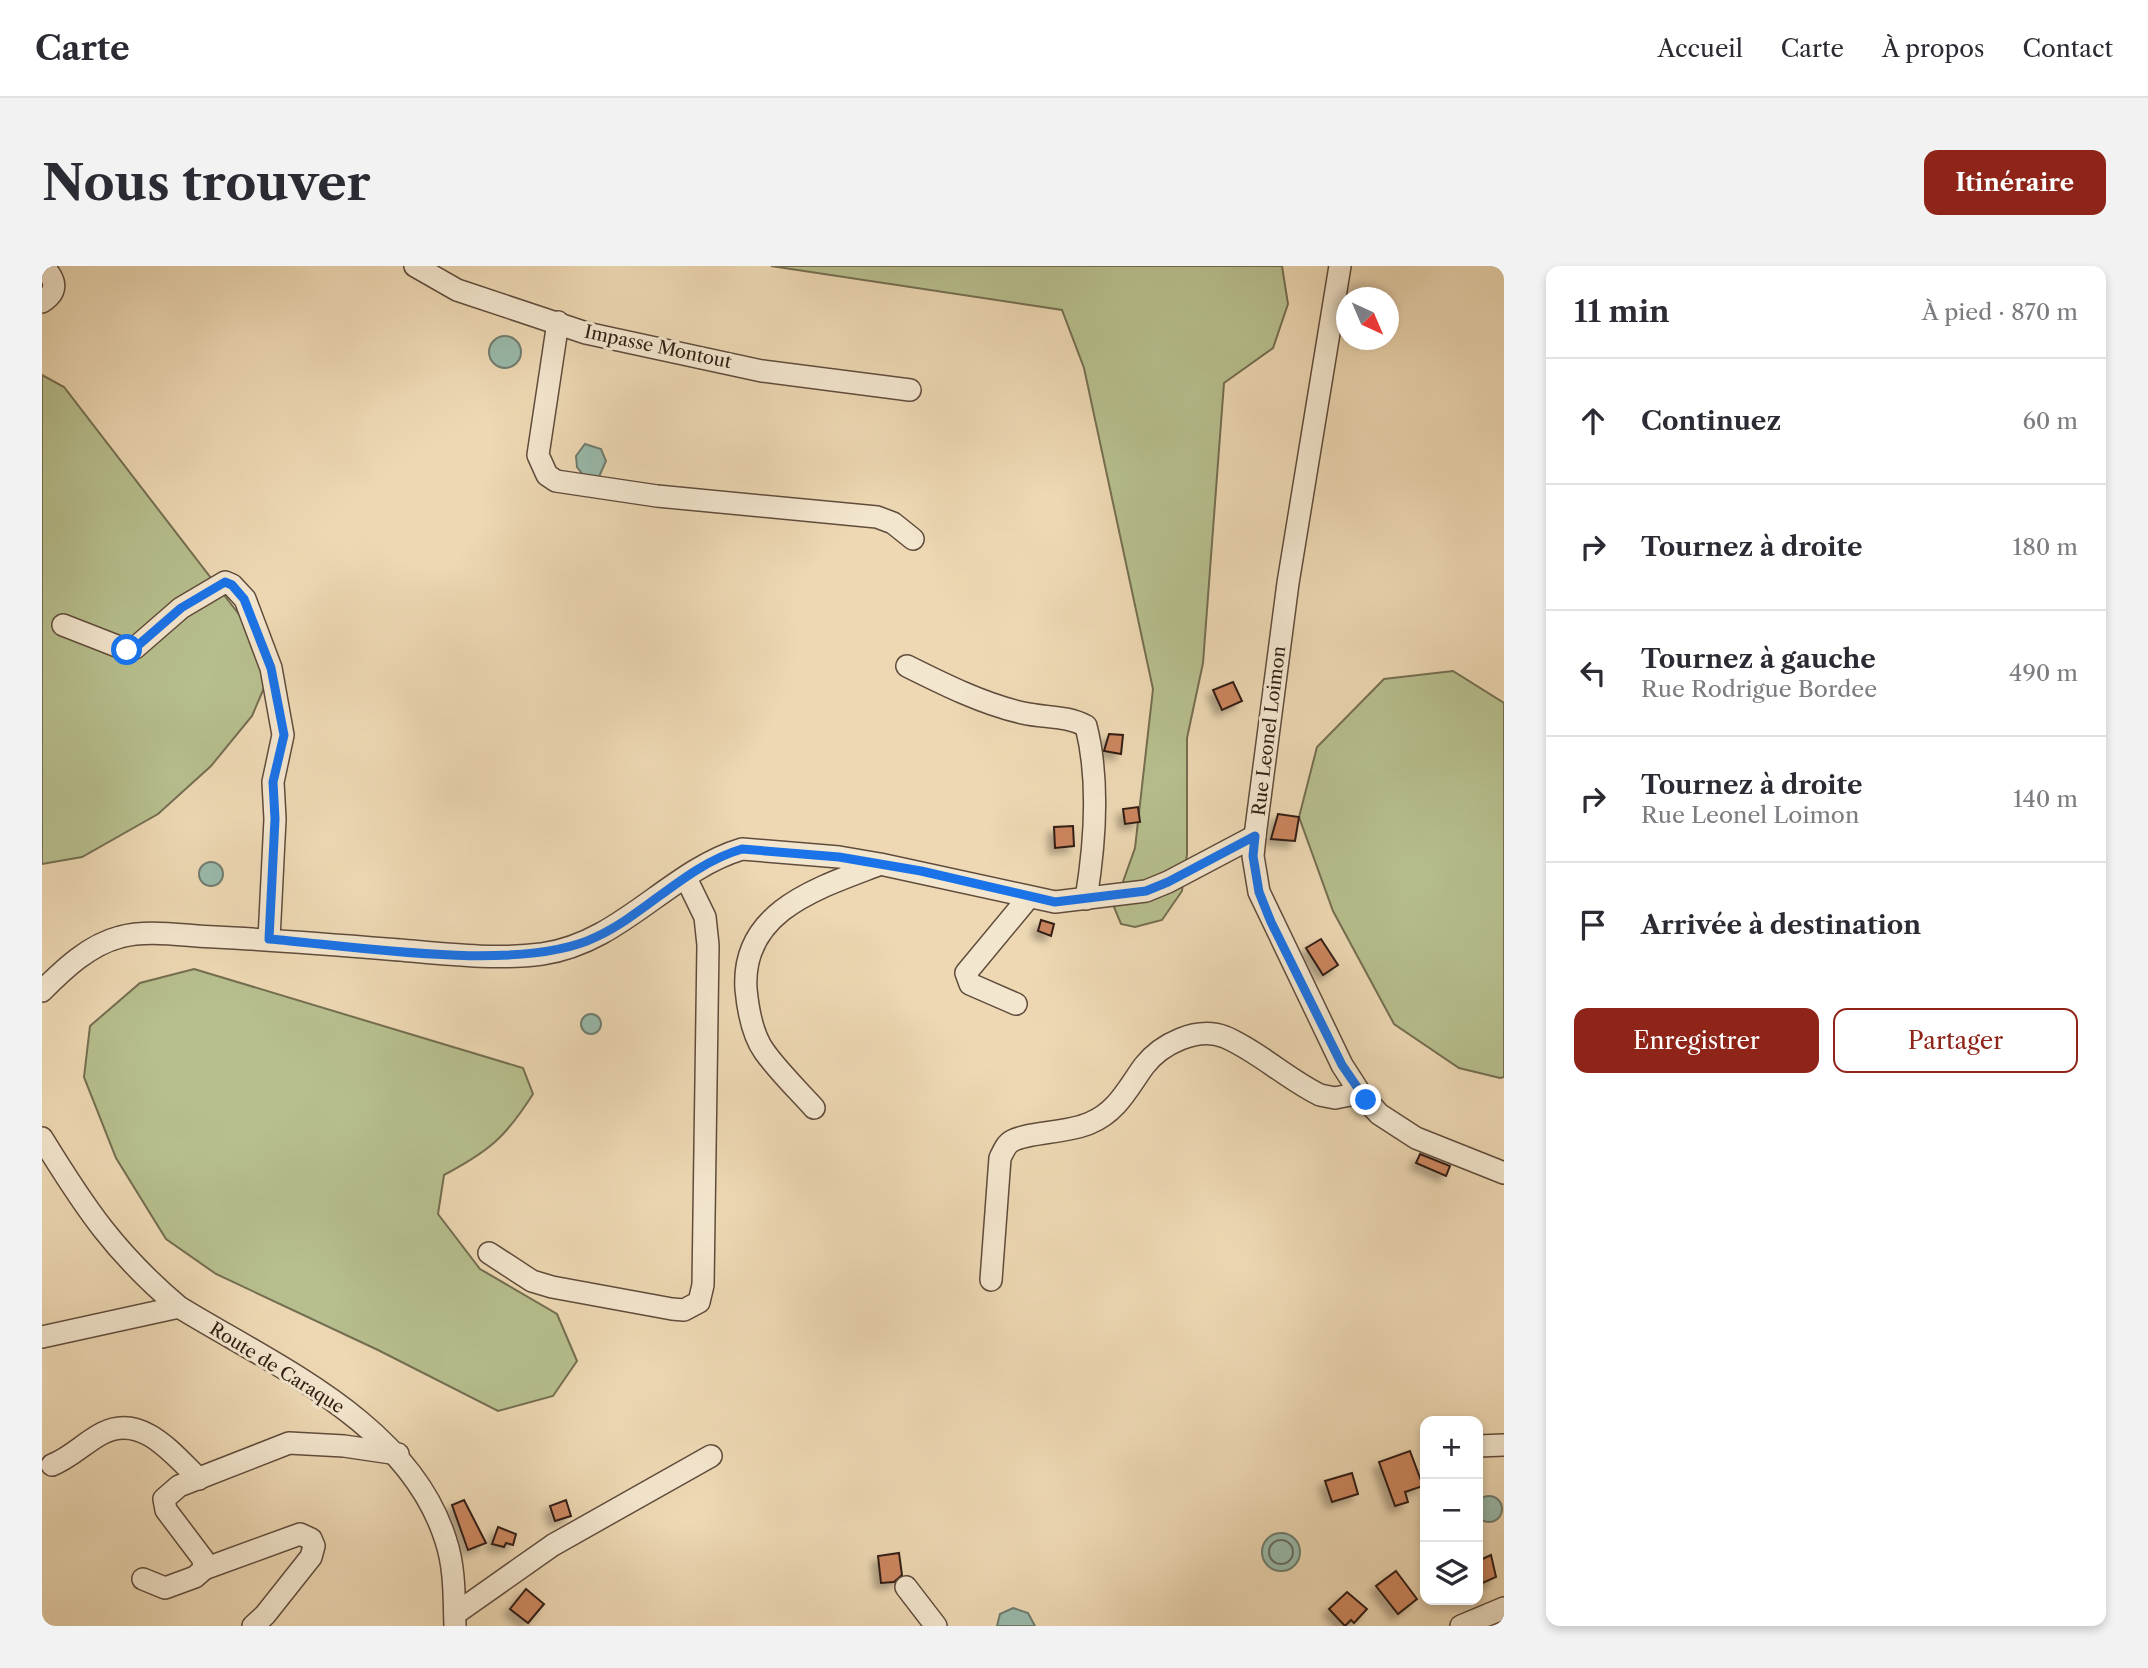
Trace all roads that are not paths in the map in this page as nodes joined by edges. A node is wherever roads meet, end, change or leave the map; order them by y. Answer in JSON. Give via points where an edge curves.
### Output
{"nodes":[{"id":1,"x":43,"y":266,"type":"edge"},
{"id":2,"x":415,"y":266,"type":"edge"},
{"id":3,"x":1340,"y":266,"type":"edge"},
{"id":4,"x":42,"y":302,"type":"edge"},
{"id":5,"x":558,"y":322,"type":"junction"},
{"id":6,"x":911,"y":390,"type":"dead end"},
{"id":7,"x":913,"y":539,"type":"dead end"},
{"id":8,"x":63,"y":625,"type":"dead end"},
{"id":9,"x":907,"y":666,"type":"dead end"},
{"id":10,"x":1255,"y":836,"type":"junction"},
{"id":11,"x":880,"y":864,"type":"junction"},
{"id":12,"x":686,"y":878,"type":"junction"},
{"id":13,"x":1029,"y":897,"type":"junction"},
{"id":14,"x":1086,"y":899,"type":"junction"},
{"id":15,"x":269,"y":939,"type":"junction"},
{"id":16,"x":42,"y":991,"type":"edge"},
{"id":17,"x":1016,"y":1004,"type":"dead end"},
{"id":18,"x":1360,"y":1093,"type":"junction"},
{"id":19,"x":814,"y":1108,"type":"dead end"},
{"id":20,"x":42,"y":1138,"type":"edge"},
{"id":21,"x":1504,"y":1173,"type":"edge"},
{"id":22,"x":489,"y":1252,"type":"dead end"},
{"id":23,"x":991,"y":1280,"type":"dead end"},
{"id":24,"x":179,"y":1307,"type":"junction"},
{"id":25,"x":42,"y":1337,"type":"edge"},
{"id":26,"x":1504,"y":1445,"type":"edge"},
{"id":27,"x":1483,"y":1446,"type":"edge"},
{"id":28,"x":398,"y":1454,"type":"junction"},
{"id":29,"x":711,"y":1456,"type":"dead end"},
{"id":30,"x":52,"y":1465,"type":"dead end"},
{"id":31,"x":198,"y":1479,"type":"junction"},
{"id":32,"x":204,"y":1569,"type":"junction"},
{"id":33,"x":143,"y":1579,"type":"dead end"},
{"id":34,"x":906,"y":1587,"type":"dead end"},
{"id":35,"x":1504,"y":1608,"type":"edge"},
{"id":36,"x":455,"y":1620,"type":"edge"},
{"id":37,"x":253,"y":1626,"type":"edge"},
{"id":38,"x":936,"y":1626,"type":"edge"},
{"id":39,"x":1461,"y":1626,"type":"edge"}],
"edges":[{"from":1,"to":4,"type":"street","via":[[55,286]]},
{"from":2,"to":5,"type":"street","name":"Impasse Montout","via":[[457,290]]},
{"from":3,"to":10,"type":"street","name":"Rue Leonel Loimon","via":[[1288,583]]},
{"from":5,"to":6,"type":"street","name":"Impasse Montout","via":[[586,333],[762,371]]},
{"from":5,"to":7,"type":"street","via":[[538,455],[547,475],[556,481],[657,496],[877,517]]},
{"from":8,"to":15,"type":"street","via":[[127,650],[181,608],[225,582],[244,599],[271,668],[284,735],[273,782]]},
{"from":9,"to":14,"type":"street","via":[[1023,713],[1066,718],[1086,726],[1093,762]]},
{"from":10,"to":14,"type":"street","via":[[1158,886]]},
{"from":10,"to":18,"type":"street","name":"Rue Leonel Loimon","via":[[1259,892],[1342,1065]]},
{"from":11,"to":12,"type":"street","via":[[742,849]]},
{"from":11,"to":13,"type":"street"},
{"from":11,"to":19,"type":"street","via":[[822,886],[771,919],[752,943],[746,963],[747,1004],[757,1037]]},
{"from":12,"to":15,"type":"street","via":[[598,937],[561,951],[454,955]]},
{"from":12,"to":22,"type":"street","via":[[700,902],[708,945],[703,1285],[699,1302],[684,1310],[672,1309],[552,1287],[532,1281]]},
{"from":13,"to":14,"type":"street","via":[[1055,902]]},
{"from":13,"to":17,"type":"street","via":[[966,973],[970,984]]},
{"from":15,"to":16,"type":"street","via":[[122,936],[87,953]]},
{"from":18,"to":21,"type":"street","name":"Rue Leonel Loimon","via":[[1379,1114],[1416,1138]]},
{"from":18,"to":23,"type":"street","via":[[1320,1096],[1223,1036],[1182,1038],[1147,1063],[1107,1114],[1090,1124],[1012,1141],[1005,1148],[1000,1158]]},
{"from":20,"to":24,"type":"street","name":"Route de Caraque","via":[[110,1241]]},
{"from":24,"to":25,"type":"street"},
{"from":24,"to":28,"type":"street","name":"Route de Caraque","via":[[327,1397]]},
{"from":26,"to":27,"type":"street"},
{"from":28,"to":31,"type":"street","via":[[289,1443]]},
{"from":28,"to":36,"type":"street","name":"Route de Caraque","via":[[434,1510],[446,1542]]},
{"from":29,"to":36,"type":"street","via":[[553,1545]]},
{"from":30,"to":31,"type":"street","via":[[103,1433],[128,1428],[161,1442]]},
{"from":31,"to":32,"type":"street","via":[[164,1499],[166,1510],[203,1559]]},
{"from":32,"to":33,"type":"street","via":[[165,1588]]},
{"from":32,"to":37,"type":"street","via":[[300,1534],[311,1539],[311,1557]]},
{"from":34,"to":38,"type":"street"},
{"from":35,"to":39,"type":"street"}]}
